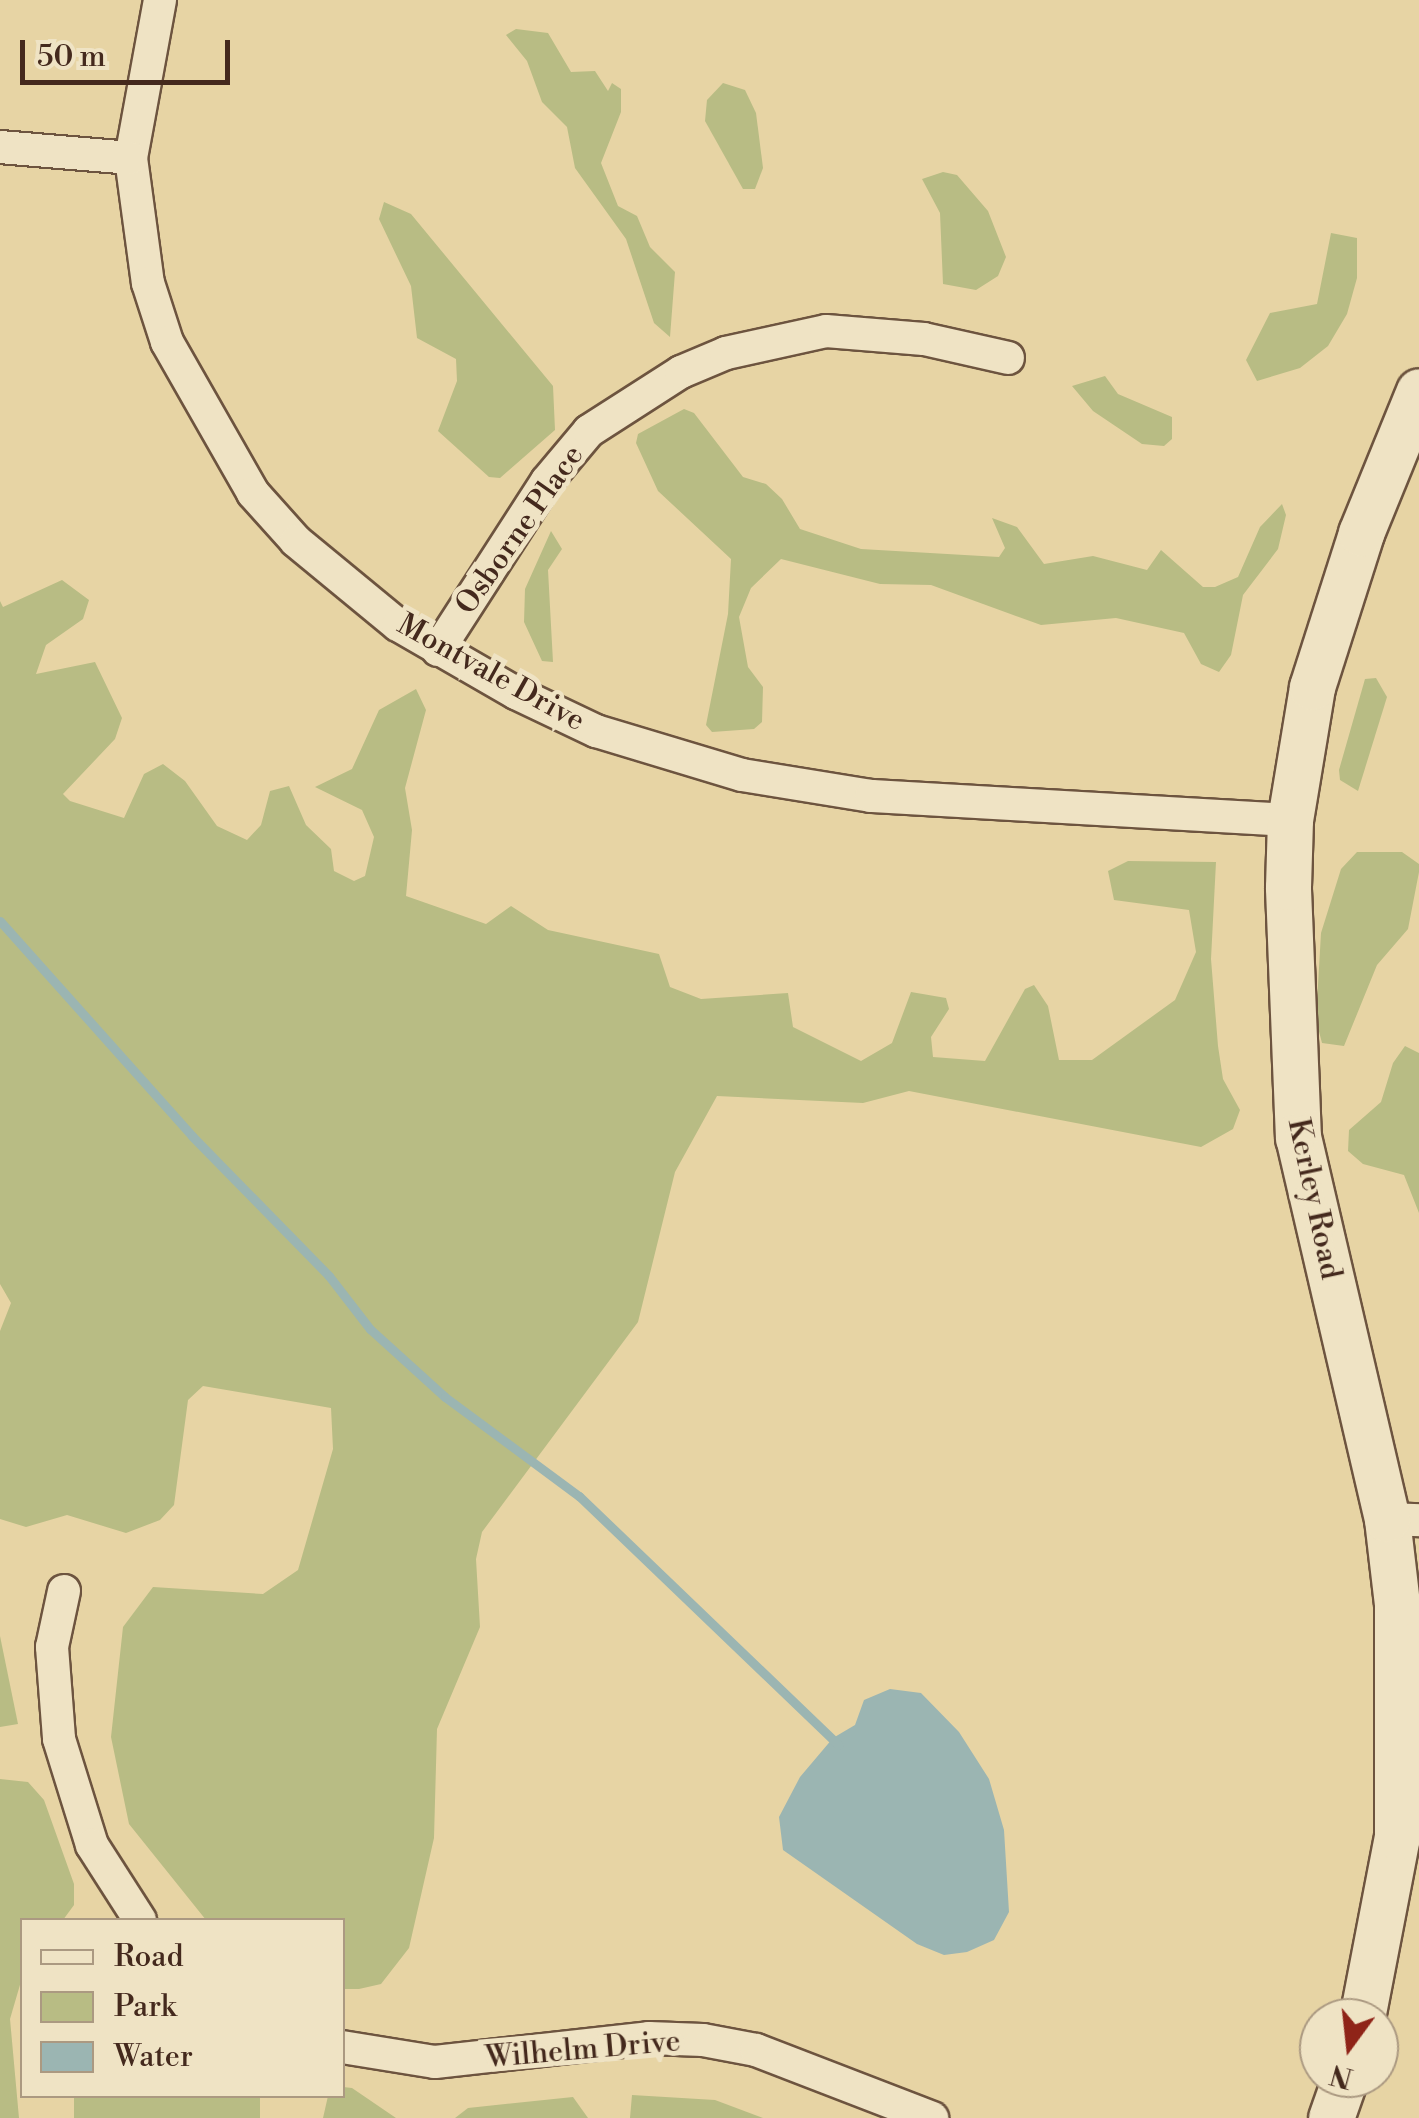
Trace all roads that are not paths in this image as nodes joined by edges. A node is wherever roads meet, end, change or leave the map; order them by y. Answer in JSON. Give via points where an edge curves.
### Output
{"nodes":[{"id":1,"x":160,"y":0,"type":"edge"},
{"id":2,"x":0,"y":147,"type":"edge"},
{"id":3,"x":131,"y":158,"type":"junction"},
{"id":4,"x":1008,"y":358,"type":"dead end"},
{"id":5,"x":1419,"y":391,"type":"edge"},
{"id":6,"x":438,"y":650,"type":"junction"},
{"id":7,"x":1290,"y":820,"type":"junction"},
{"id":8,"x":1403,"y":1519,"type":"edge"},
{"id":9,"x":64,"y":1591,"type":"dead end"},
{"id":10,"x":139,"y":1918,"type":"edge"},
{"id":11,"x":1367,"y":1998,"type":"edge"},
{"id":12,"x":345,"y":2047,"type":"edge"},
{"id":13,"x":932,"y":2118,"type":"edge"}],
"edges":[{"from":1,"to":3,"type":"street","name":"Montvale Drive"},
{"from":2,"to":3,"type":"street"},
{"from":3,"to":6,"type":"street","name":"Montvale Drive","via":[[148,283],[166,342],[218,442],[296,541]]},
{"from":4,"to":6,"type":"street","name":"Osborne Place","via":[[924,339],[826,332],[726,353],[681,372],[589,431],[547,481]]},
{"from":5,"to":7,"type":"street","name":"Kerley Road","via":[[1333,616],[1312,688]]},
{"from":6,"to":7,"type":"street","name":"Montvale Drive","via":[[596,730],[742,775],[871,796]]},
{"from":7,"to":8,"type":"street","name":"Kerley Road","via":[[1287,984],[1298,1138]]},
{"from":8,"to":11,"type":"street","name":"Kerley Road","via":[[1400,1778],[1386,1912]]},
{"from":9,"to":10,"type":"street","via":[[52,1646],[59,1739],[92,1846]]},
{"from":12,"to":13,"type":"street","name":"Wilhelm Drive","via":[[435,2062],[648,2038],[703,2040],[756,2050]]}]}
